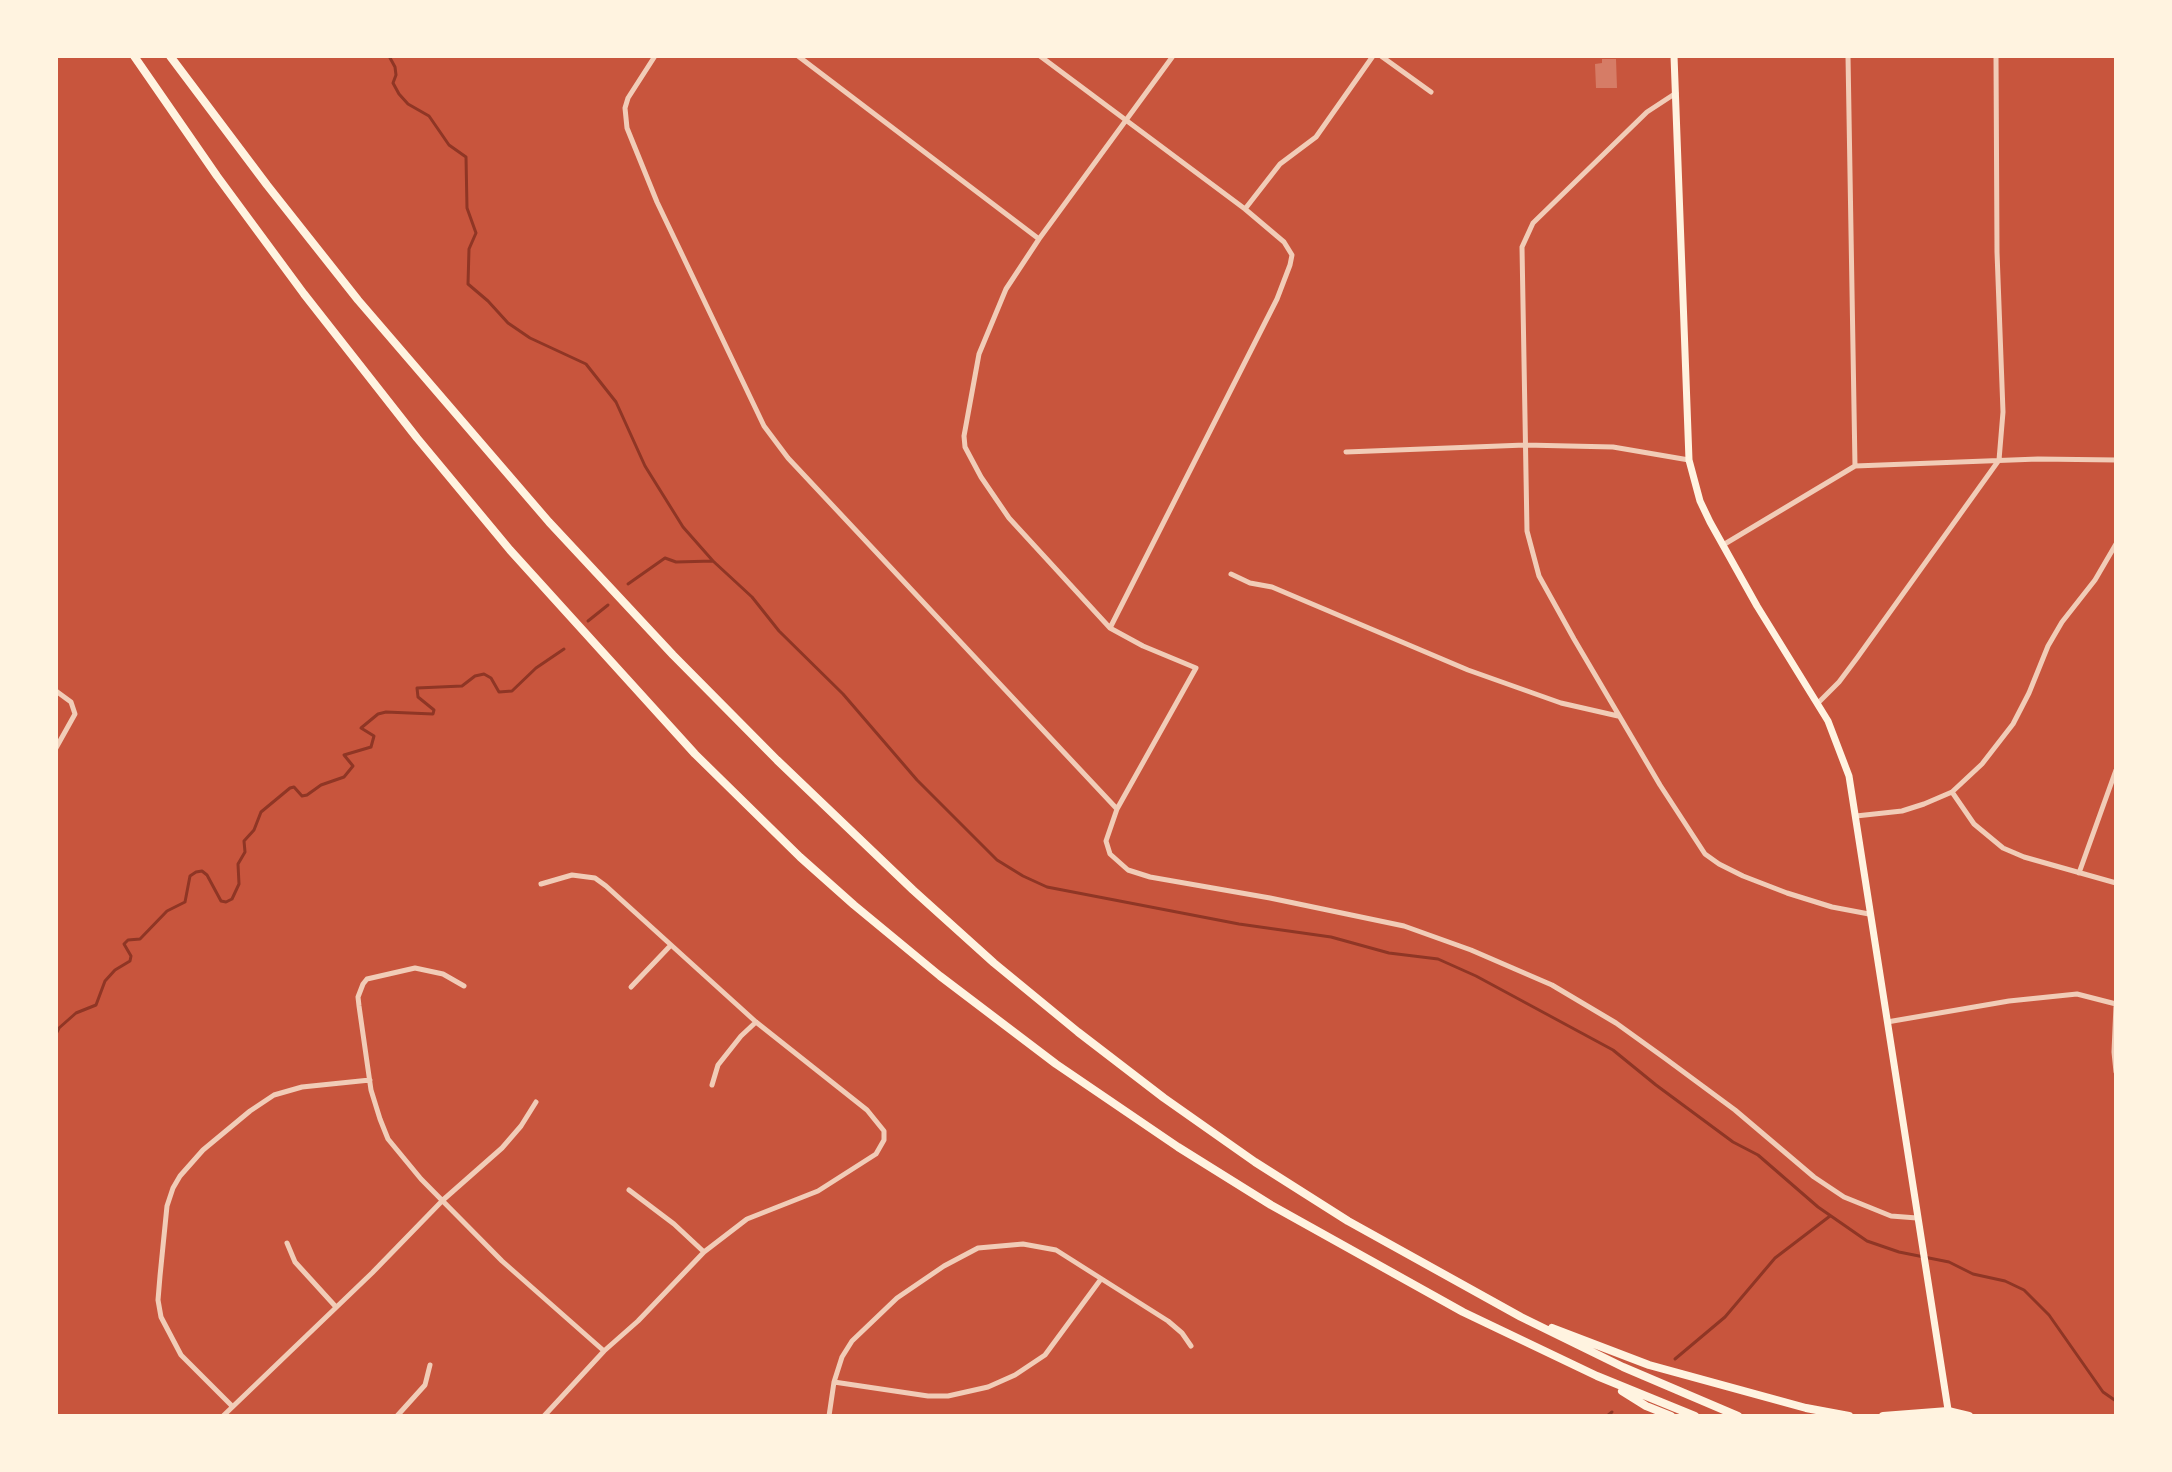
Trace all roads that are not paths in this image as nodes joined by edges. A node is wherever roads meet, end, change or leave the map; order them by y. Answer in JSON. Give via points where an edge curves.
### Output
{"nodes":[{"id":1,"x":134,"y":56,"type":"edge"},
{"id":2,"x":170,"y":56,"type":"edge"},
{"id":3,"x":655,"y":56,"type":"edge"},
{"id":4,"x":798,"y":56,"type":"edge"},
{"id":5,"x":1040,"y":56,"type":"edge"},
{"id":6,"x":1173,"y":56,"type":"edge"},
{"id":7,"x":1373,"y":56,"type":"edge"},
{"id":8,"x":1381,"y":56,"type":"edge"},
{"id":9,"x":1674,"y":56,"type":"edge"},
{"id":10,"x":1848,"y":56,"type":"edge"},
{"id":11,"x":1996,"y":56,"type":"edge"},
{"id":12,"x":1431,"y":92,"type":"dead end"},
{"id":13,"x":1677,"y":93,"type":"junction"},
{"id":14,"x":1127,"y":121,"type":"junction"},
{"id":15,"x":1245,"y":209,"type":"junction"},
{"id":16,"x":1039,"y":239,"type":"junction"},
{"id":17,"x":1525,"y":445,"type":"junction"},
{"id":18,"x":1346,"y":452,"type":"dead end"},
{"id":19,"x":1689,"y":460,"type":"junction"},
{"id":20,"x":1999,"y":460,"type":"junction"},
{"id":21,"x":2116,"y":460,"type":"edge"},
{"id":22,"x":1855,"y":466,"type":"junction"},
{"id":23,"x":2116,"y":544,"type":"edge"},
{"id":24,"x":1722,"y":546,"type":"junction"},
{"id":25,"x":1231,"y":574,"type":"dead end"},
{"id":26,"x":1110,"y":628,"type":"junction"},
{"id":27,"x":56,"y":691,"type":"edge"},
{"id":28,"x":1817,"y":704,"type":"junction"},
{"id":29,"x":1619,"y":716,"type":"junction"},
{"id":30,"x":56,"y":748,"type":"edge"},
{"id":31,"x":2116,"y":770,"type":"edge"},
{"id":32,"x":1952,"y":792,"type":"junction"},
{"id":33,"x":1117,"y":809,"type":"junction"},
{"id":34,"x":1856,"y":816,"type":"junction"},
{"id":35,"x":2079,"y":873,"type":"junction"},
{"id":36,"x":2116,"y":883,"type":"edge"},
{"id":37,"x":541,"y":884,"type":"dead end"},
{"id":38,"x":1869,"y":914,"type":"junction"},
{"id":39,"x":671,"y":945,"type":"junction"},
{"id":40,"x":464,"y":986,"type":"dead end"},
{"id":41,"x":631,"y":987,"type":"dead end"},
{"id":42,"x":2116,"y":1005,"type":"edge"},
{"id":43,"x":756,"y":1022,"type":"junction"},
{"id":44,"x":1887,"y":1022,"type":"junction"},
{"id":45,"x":2116,"y":1072,"type":"edge"},
{"id":46,"x":370,"y":1080,"type":"junction"},
{"id":47,"x":712,"y":1085,"type":"dead end"},
{"id":48,"x":536,"y":1102,"type":"dead end"},
{"id":49,"x":629,"y":1190,"type":"dead end"},
{"id":50,"x":443,"y":1200,"type":"junction"},
{"id":51,"x":1917,"y":1218,"type":"junction"},
{"id":52,"x":287,"y":1243,"type":"dead end"},
{"id":53,"x":704,"y":1252,"type":"junction"},
{"id":54,"x":1101,"y":1279,"type":"junction"},
{"id":55,"x":336,"y":1307,"type":"junction"},
{"id":56,"x":1521,"y":1317,"type":"junction"},
{"id":57,"x":1191,"y":1346,"type":"dead end"},
{"id":58,"x":604,"y":1351,"type":"junction"},
{"id":59,"x":430,"y":1365,"type":"dead end"},
{"id":60,"x":1597,"y":1376,"type":"junction"},
{"id":61,"x":834,"y":1382,"type":"junction"},
{"id":62,"x":232,"y":1406,"type":"junction"},
{"id":63,"x":1949,"y":1413,"type":"edge"},
{"id":64,"x":223,"y":1416,"type":"edge"},
{"id":65,"x":397,"y":1416,"type":"edge"},
{"id":66,"x":544,"y":1416,"type":"edge"},
{"id":67,"x":829,"y":1416,"type":"edge"},
{"id":68,"x":1671,"y":1416,"type":"edge"},
{"id":69,"x":1695,"y":1416,"type":"edge"},
{"id":70,"x":1738,"y":1416,"type":"edge"},
{"id":71,"x":1849,"y":1416,"type":"edge"},
{"id":72,"x":1883,"y":1416,"type":"edge"},
{"id":73,"x":1969,"y":1416,"type":"edge"}],
"edges":[{"from":1,"to":60,"type":"highway","via":[[296,285],[463,494],[645,701],[800,857],[978,1006],[1178,1147],[1397,1278]]},
{"from":2,"to":56,"type":"highway","via":[[358,300],[524,495],[698,681],[913,890],[1059,1017],[1205,1127],[1348,1221]]},
{"from":3,"to":33,"type":"street","via":[[628,98],[627,128],[764,426],[788,458]]},
{"from":4,"to":16,"type":"street"},
{"from":5,"to":14,"type":"street"},
{"from":6,"to":14,"type":"street"},
{"from":7,"to":15,"type":"street","via":[[1316,137],[1280,164]]},
{"from":8,"to":12,"type":"street"},
{"from":9,"to":13,"type":"main road"},
{"from":10,"to":22,"type":"street"},
{"from":11,"to":20,"type":"street","via":[[2003,412]]},
{"from":13,"to":17,"type":"street","via":[[1647,112],[1526,235],[1521,258]]},
{"from":13,"to":19,"type":"main road"},
{"from":14,"to":15,"type":"street"},
{"from":14,"to":16,"type":"street"},
{"from":15,"to":26,"type":"street","via":[[1289,248],[1290,265]]},
{"from":16,"to":26,"type":"street","via":[[1006,289],[979,354],[965,447],[1009,518]]},
{"from":17,"to":18,"type":"street"},
{"from":17,"to":19,"type":"street","via":[[1613,447]]},
{"from":17,"to":29,"type":"street","via":[[1527,531],[1539,576]]},
{"from":19,"to":24,"type":"main road","via":[[1700,501]]},
{"from":20,"to":21,"type":"street"},
{"from":20,"to":22,"type":"street"},
{"from":20,"to":28,"type":"street","via":[[1857,658]]},
{"from":22,"to":24,"type":"street"},
{"from":23,"to":32,"type":"street","via":[[2048,646],[2013,724]]},
{"from":24,"to":28,"type":"main road"},
{"from":25,"to":29,"type":"street","via":[[1468,670],[1561,703]]},
{"from":26,"to":33,"type":"street","via":[[1196,668]]},
{"from":27,"to":30,"type":"street","via":[[71,702],[75,714]]},
{"from":28,"to":34,"type":"main road","via":[[1845,760]]},
{"from":29,"to":38,"type":"street","via":[[1705,854],[1787,893]]},
{"from":31,"to":35,"type":"street"},
{"from":32,"to":34,"type":"street","via":[[1902,811]]},
{"from":32,"to":35,"type":"street","via":[[1974,824],[2003,848]]},
{"from":33,"to":51,"type":"street","via":[[1106,841],[1110,854],[1128,870],[1404,926],[1509,965],[1616,1023],[1844,1197],[1891,1216]]},
{"from":34,"to":38,"type":"main road"},
{"from":35,"to":36,"type":"street"},
{"from":37,"to":39,"type":"street","via":[[572,875],[595,878]]},
{"from":38,"to":44,"type":"main road"},
{"from":39,"to":41,"type":"street"},
{"from":39,"to":43,"type":"street"},
{"from":40,"to":46,"type":"street","via":[[443,974],[415,968],[367,979],[358,997]]},
{"from":42,"to":44,"type":"street","via":[[2077,994]]},
{"from":42,"to":45,"type":"street"},
{"from":43,"to":47,"type":"street","via":[[718,1065]]},
{"from":43,"to":53,"type":"street","via":[[867,1110],[884,1131],[884,1140],[876,1154],[818,1191],[747,1219]]},
{"from":44,"to":51,"type":"main road"},
{"from":46,"to":50,"type":"street","via":[[388,1139]]},
{"from":46,"to":62,"type":"street","via":[[274,1095],[203,1150],[173,1188],[160,1276],[161,1317],[181,1355]]},
{"from":48,"to":50,"type":"street","via":[[502,1148]]},
{"from":49,"to":53,"type":"street"},
{"from":50,"to":55,"type":"street"},
{"from":50,"to":58,"type":"street","via":[[502,1261]]},
{"from":51,"to":63,"type":"main road"},
{"from":52,"to":55,"type":"street","via":[[295,1262]]},
{"from":53,"to":58,"type":"street"},
{"from":54,"to":57,"type":"street","via":[[1168,1321]]},
{"from":54,"to":61,"type":"street","via":[[1045,1355],[988,1387],[928,1396]]},
{"from":54,"to":61,"type":"street","via":[[1056,1250],[1023,1244],[978,1248],[920,1282],[869,1324],[842,1357]]},
{"from":55,"to":62,"type":"street"},
{"from":56,"to":70,"type":"highway"},
{"from":56,"to":71,"type":"highway","via":[[1635,1361]]},
{"from":58,"to":66,"type":"street"},
{"from":59,"to":65,"type":"street","via":[[425,1385]]},
{"from":60,"to":68,"type":"highway"},
{"from":60,"to":69,"type":"highway"},
{"from":61,"to":67,"type":"street"},
{"from":62,"to":64,"type":"street"},
{"from":63,"to":72,"type":"highway"},
{"from":63,"to":73,"type":"highway"}]}
